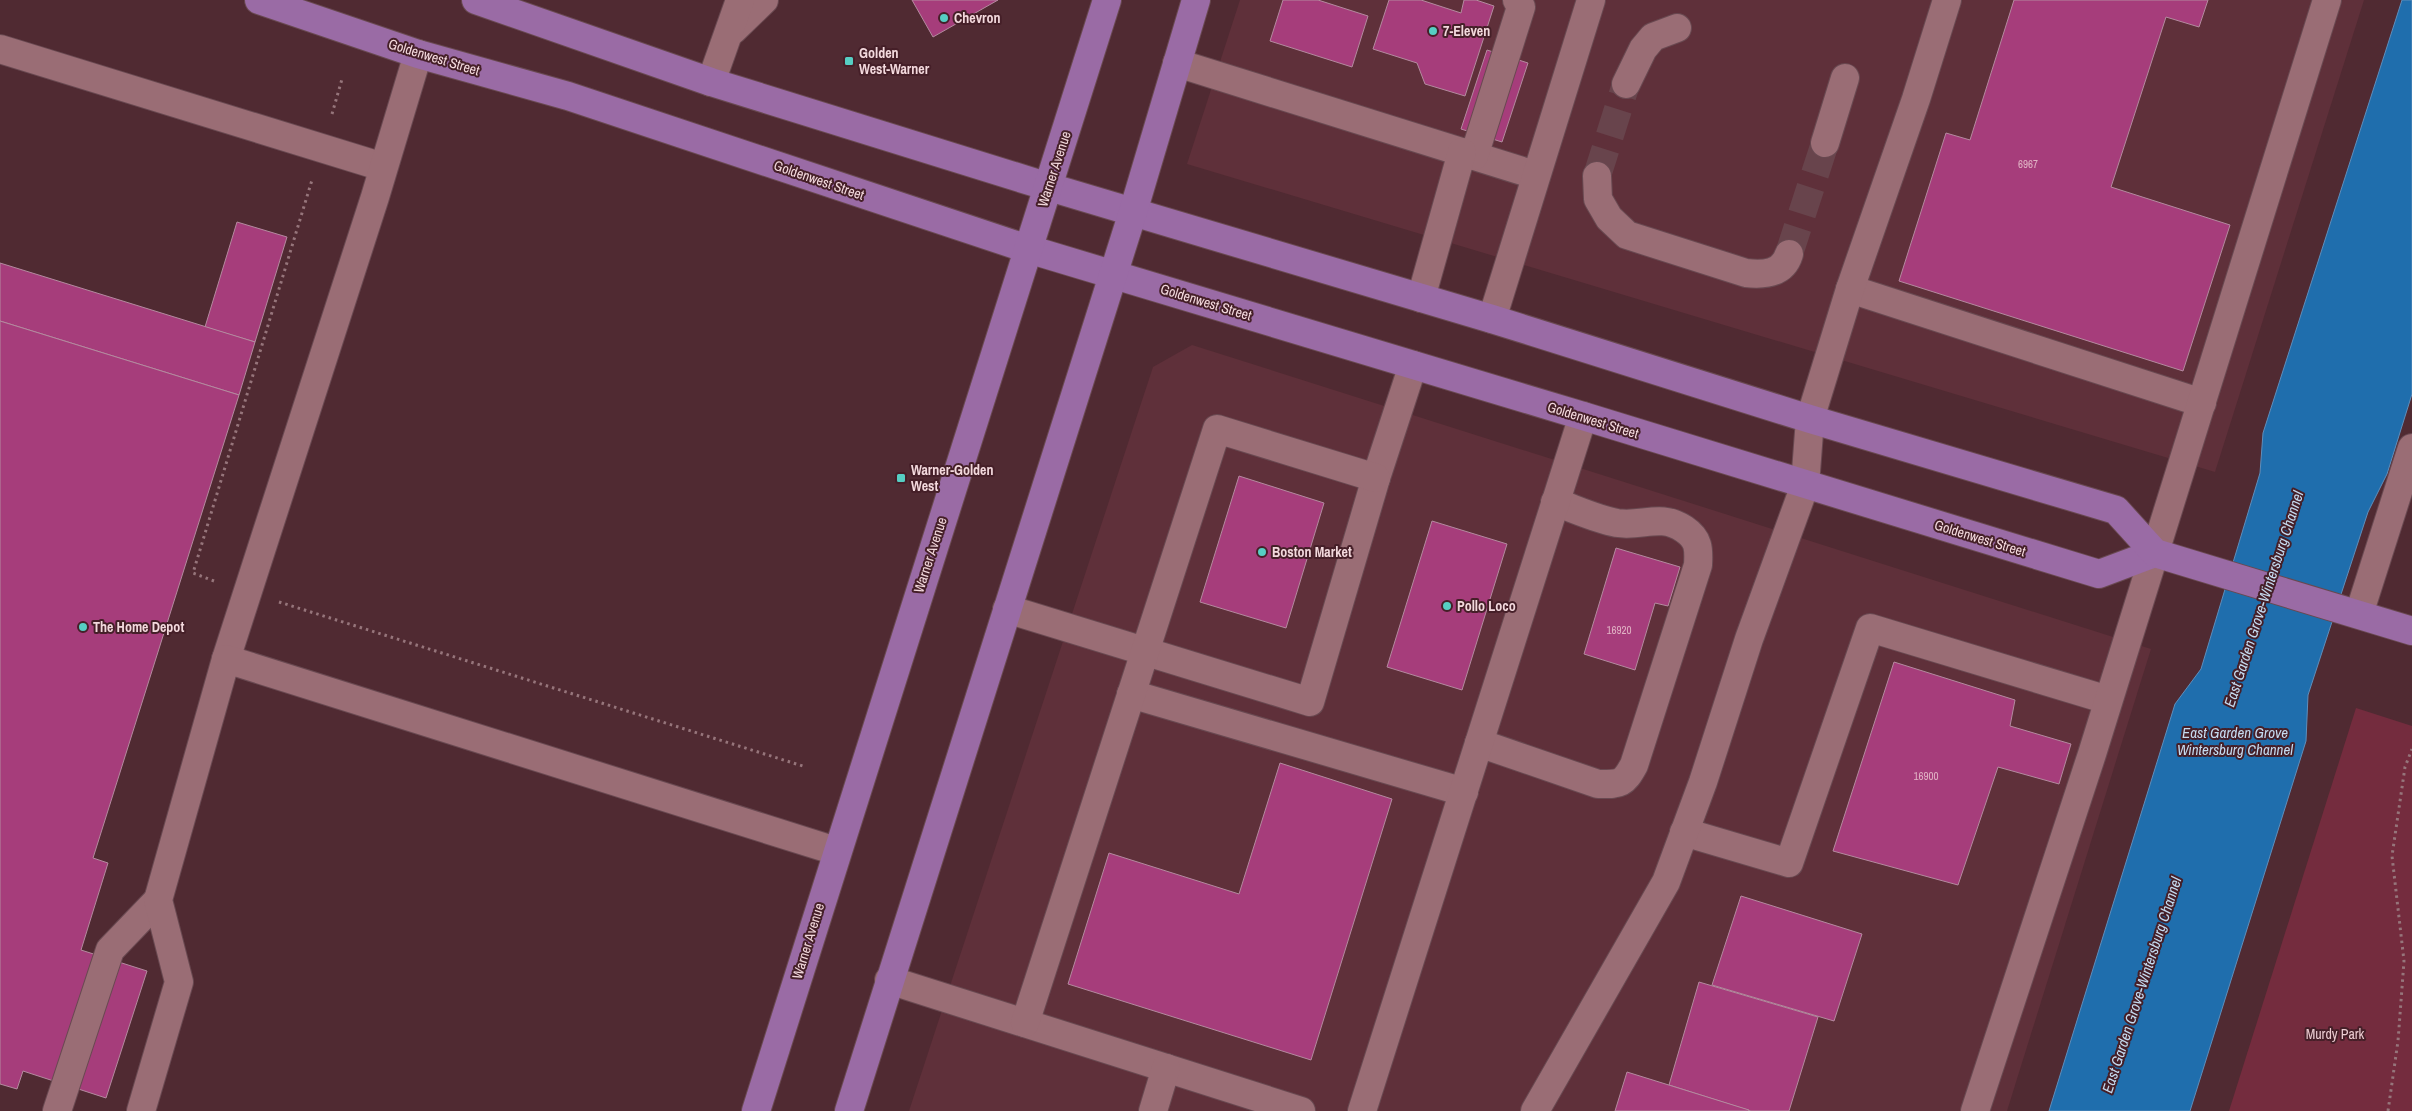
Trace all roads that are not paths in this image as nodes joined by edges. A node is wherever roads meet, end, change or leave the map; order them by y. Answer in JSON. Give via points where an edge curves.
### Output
{"nodes":[{"id":1,"x":259,"y":0,"type":"edge"},
{"id":2,"x":476,"y":0,"type":"edge"},
{"id":3,"x":740,"y":0,"type":"edge"},
{"id":4,"x":764,"y":0,"type":"edge"},
{"id":5,"x":1106,"y":0,"type":"edge"},
{"id":6,"x":1196,"y":0,"type":"edge"},
{"id":7,"x":1517,"y":0,"type":"edge"},
{"id":8,"x":1591,"y":0,"type":"edge"},
{"id":9,"x":1947,"y":0,"type":"edge"},
{"id":10,"x":2327,"y":0,"type":"edge"},
{"id":11,"x":518,"y":7,"type":"edge"},
{"id":12,"x":1677,"y":28,"type":"dead end"},
{"id":13,"x":727,"y":35,"type":"junction"},
{"id":14,"x":0,"y":49,"type":"edge"},
{"id":15,"x":418,"y":54,"type":"junction"},
{"id":16,"x":1177,"y":63,"type":"junction"},
{"id":17,"x":1845,"y":78,"type":"dead end"},
{"id":18,"x":711,"y":82,"type":"junction"},
{"id":19,"x":1626,"y":84,"type":"tunnel mouth"},
{"id":20,"x":1825,"y":143,"type":"tunnel mouth"},
{"id":21,"x":1468,"y":154,"type":"junction"},
{"id":22,"x":383,"y":167,"type":"junction"},
{"id":23,"x":1535,"y":175,"type":"junction"},
{"id":24,"x":1597,"y":176,"type":"tunnel mouth"},
{"id":25,"x":1049,"y":187,"type":"junction"},
{"id":26,"x":1133,"y":212,"type":"junction"},
{"id":27,"x":1028,"y":249,"type":"junction"},
{"id":28,"x":1789,"y":254,"type":"tunnel mouth"},
{"id":29,"x":1113,"y":274,"type":"junction"},
{"id":30,"x":1850,"y":289,"type":"junction"},
{"id":31,"x":1420,"y":298,"type":"junction"},
{"id":32,"x":1492,"y":319,"type":"junction"},
{"id":33,"x":1413,"y":365,"type":"junction"},
{"id":34,"x":2202,"y":403,"type":"junction"},
{"id":35,"x":1583,"y":416,"type":"junction"},
{"id":36,"x":1810,"y":419,"type":"junction"},
{"id":37,"x":2412,"y":448,"type":"edge"},
{"id":38,"x":1376,"y":478,"type":"junction"},
{"id":39,"x":1805,"y":484,"type":"junction"},
{"id":40,"x":1555,"y":502,"type":"junction"},
{"id":41,"x":2155,"y":553,"type":"junction"},
{"id":42,"x":1007,"y":609,"type":"junction"},
{"id":43,"x":2359,"y":614,"type":"junction"},
{"id":44,"x":2412,"y":631,"type":"edge"},
{"id":45,"x":1145,"y":651,"type":"junction"},
{"id":46,"x":226,"y":659,"type":"junction"},
{"id":47,"x":1131,"y":694,"type":"junction"},
{"id":48,"x":2108,"y":700,"type":"junction"},
{"id":49,"x":1479,"y":743,"type":"junction"},
{"id":50,"x":1464,"y":792,"type":"junction"},
{"id":51,"x":1684,"y":832,"type":"junction"},
{"id":52,"x":836,"y":851,"type":"junction"},
{"id":53,"x":158,"y":900,"type":"junction"},
{"id":54,"x":889,"y":980,"type":"junction"},
{"id":55,"x":1025,"y":1023,"type":"junction"},
{"id":56,"x":1166,"y":1068,"type":"junction"},
{"id":57,"x":58,"y":1111,"type":"edge"},
{"id":58,"x":141,"y":1111,"type":"edge"},
{"id":59,"x":756,"y":1111,"type":"edge"},
{"id":60,"x":849,"y":1111,"type":"edge"},
{"id":61,"x":1153,"y":1111,"type":"edge"},
{"id":62,"x":1301,"y":1111,"type":"edge"},
{"id":63,"x":1362,"y":1111,"type":"edge"},
{"id":64,"x":1535,"y":1111,"type":"edge"},
{"id":65,"x":1976,"y":1111,"type":"edge"}],
"edges":[{"from":1,"to":15,"type":"main road","name":"Goldenwest Street"},
{"from":2,"to":11,"type":"main road"},
{"from":3,"to":13,"type":"lane"},
{"from":4,"to":13,"type":"lane"},
{"from":5,"to":25,"type":"main road","name":"Warner Avenue"},
{"from":6,"to":16,"type":"main road"},
{"from":7,"to":21,"type":"lane","via":[[1522,7]]},
{"from":8,"to":23,"type":"lane"},
{"from":9,"to":30,"type":"lane"},
{"from":10,"to":34,"type":"lane"},
{"from":11,"to":18,"type":"main road"},
{"from":12,"to":19,"type":"lane","via":[[1653,37],[1643,49]]},
{"from":13,"to":18,"type":"lane"},
{"from":14,"to":22,"type":"lane"},
{"from":15,"to":22,"type":"lane"},
{"from":15,"to":27,"type":"main road","name":"Goldenwest Street","via":[[568,96]]},
{"from":16,"to":21,"type":"lane"},
{"from":16,"to":26,"type":"main road"},
{"from":17,"to":20,"type":"lane"},
{"from":18,"to":25,"type":"main road"},
{"from":21,"to":23,"type":"lane"},
{"from":21,"to":31,"type":"lane"},
{"from":22,"to":46,"type":"lane"},
{"from":23,"to":32,"type":"lane"},
{"from":24,"to":28,"type":"lane","via":[[1598,199],[1609,218],[1628,235],[1761,275],[1773,272],[1786,262]]},
{"from":25,"to":26,"type":"main road"},
{"from":25,"to":27,"type":"main road","name":"Warner Avenue"},
{"from":26,"to":29,"type":"main road"},
{"from":26,"to":31,"type":"main road"},
{"from":27,"to":29,"type":"main road","name":"Goldenwest Street"},
{"from":27,"to":52,"type":"main road","name":"Warner Avenue"},
{"from":29,"to":33,"type":"main road","name":"Goldenwest Street"},
{"from":29,"to":42,"type":"main road"},
{"from":30,"to":34,"type":"lane"},
{"from":30,"to":36,"type":"lane"},
{"from":31,"to":32,"type":"main road"},
{"from":32,"to":36,"type":"main road"},
{"from":33,"to":35,"type":"main road","name":"Goldenwest Street"},
{"from":33,"to":38,"type":"lane"},
{"from":34,"to":41,"type":"lane"},
{"from":35,"to":39,"type":"main road","name":"Goldenwest Street"},
{"from":35,"to":40,"type":"lane"},
{"from":36,"to":39,"type":"lane"},
{"from":36,"to":41,"type":"main road","via":[[2116,510]]},
{"from":37,"to":43,"type":"lane"},
{"from":38,"to":45,"type":"lane","via":[[1217,429]]},
{"from":38,"to":45,"type":"lane","via":[[1310,702]]},
{"from":39,"to":41,"type":"main road","name":"Goldenwest Street","via":[[2099,574]]},
{"from":39,"to":51,"type":"lane","via":[[1748,639]]},
{"from":40,"to":49,"type":"lane"},
{"from":40,"to":49,"type":"lane","via":[[1618,523],[1665,520],[1692,534],[1699,546],[1698,566],[1634,765],[1626,780],[1616,784],[1598,784]]},
{"from":41,"to":43,"type":"main road"},
{"from":41,"to":48,"type":"lane"},
{"from":42,"to":45,"type":"lane"},
{"from":42,"to":54,"type":"main road"},
{"from":43,"to":44,"type":"main road"},
{"from":45,"to":47,"type":"lane"},
{"from":46,"to":52,"type":"lane"},
{"from":46,"to":53,"type":"lane"},
{"from":47,"to":50,"type":"lane"},
{"from":47,"to":55,"type":"lane"},
{"from":48,"to":51,"type":"lane","via":[[1870,628],[1789,863]]},
{"from":48,"to":65,"type":"lane"},
{"from":49,"to":50,"type":"lane"},
{"from":50,"to":63,"type":"lane"},
{"from":51,"to":64,"type":"lane","via":[[1666,882]]},
{"from":52,"to":59,"type":"main road","name":"Warner Avenue"},
{"from":53,"to":57,"type":"lane","via":[[110,950]]},
{"from":53,"to":58,"type":"lane","via":[[179,982]]},
{"from":54,"to":55,"type":"lane"},
{"from":54,"to":60,"type":"main road"},
{"from":55,"to":56,"type":"lane"},
{"from":56,"to":61,"type":"lane"},
{"from":56,"to":62,"type":"lane"}]}
